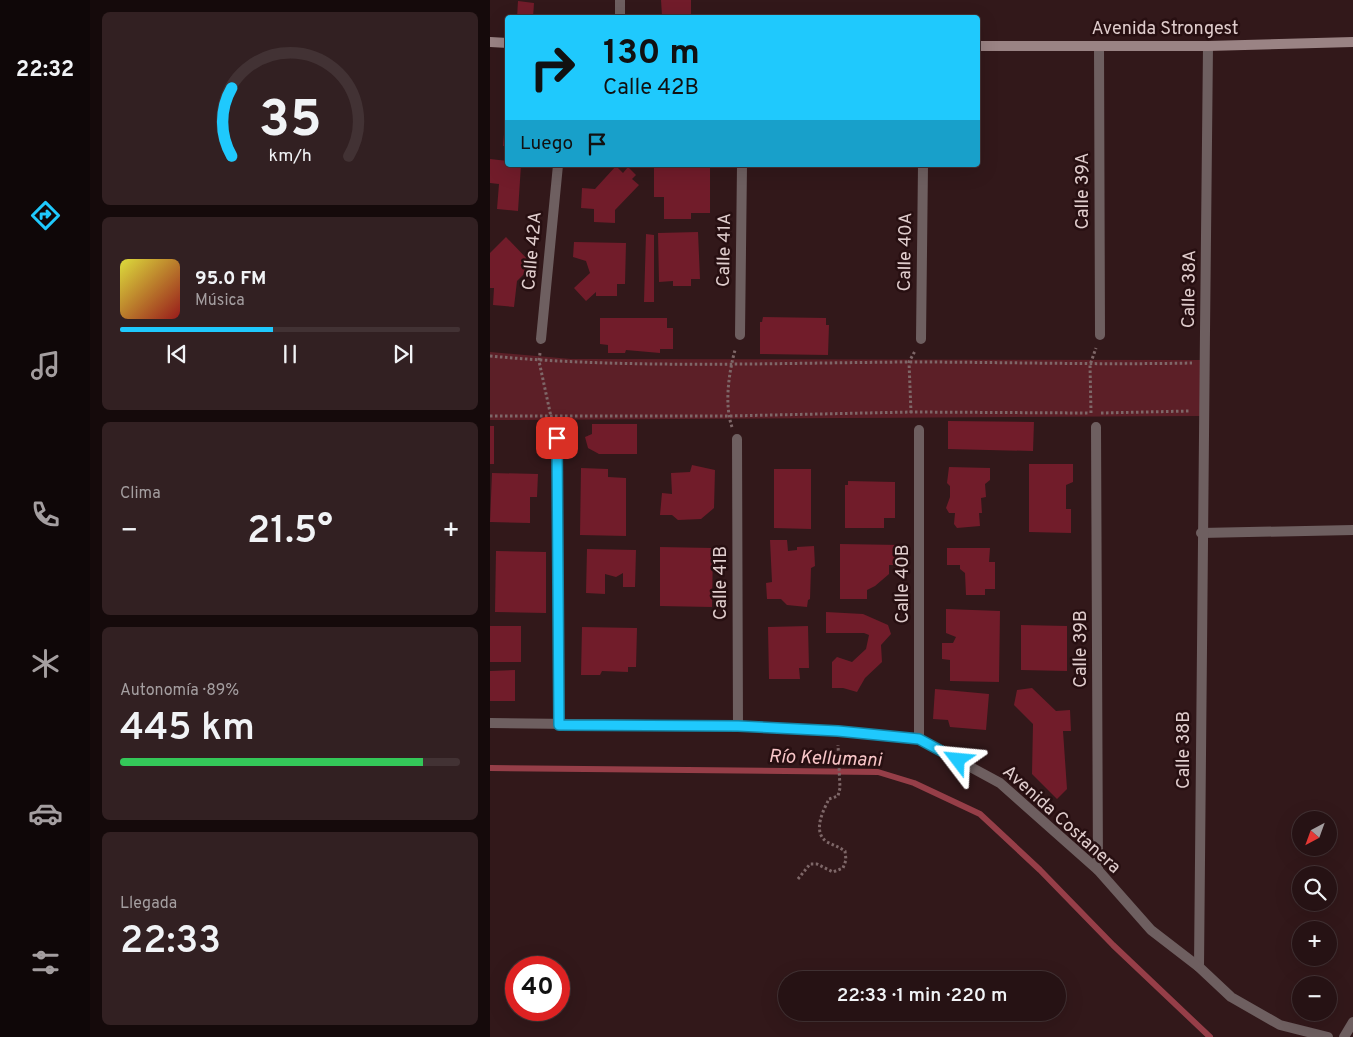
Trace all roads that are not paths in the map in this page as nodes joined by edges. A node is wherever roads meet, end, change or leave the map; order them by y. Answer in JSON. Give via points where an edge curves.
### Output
{"nodes":[{"id":1,"x":620,"y":0,"type":"edge"},
{"id":2,"x":620,"y":15,"type":"edge"},
{"id":3,"x":490,"y":42,"type":"edge"},
{"id":4,"x":1353,"y":42,"type":"edge"},
{"id":5,"x":505,"y":43,"type":"edge"},
{"id":6,"x":980,"y":46,"type":"edge"},
{"id":7,"x":1099,"y":46,"type":"junction"},
{"id":8,"x":1208,"y":46,"type":"junction"},
{"id":9,"x":558,"y":167,"type":"edge"},
{"id":10,"x":742,"y":167,"type":"edge"},
{"id":11,"x":923,"y":167,"type":"edge"},
{"id":12,"x":740,"y":335,"type":"dead end"},
{"id":13,"x":1100,"y":335,"type":"road end"},
{"id":14,"x":541,"y":339,"type":"road end"},
{"id":15,"x":921,"y":339,"type":"road end"},
{"id":16,"x":1096,"y":427,"type":"road end"},
{"id":17,"x":919,"y":430,"type":"road end"},
{"id":18,"x":557,"y":438,"type":"dead end"},
{"id":19,"x":736,"y":439,"type":"dead end"},
{"id":20,"x":1353,"y":530,"type":"edge"},
{"id":21,"x":1201,"y":533,"type":"junction"},
{"id":22,"x":490,"y":723,"type":"edge"},
{"id":23,"x":559,"y":725,"type":"junction"},
{"id":24,"x":738,"y":726,"type":"junction"},
{"id":25,"x":919,"y":739,"type":"junction"},
{"id":26,"x":1098,"y":870,"type":"junction"},
{"id":27,"x":1199,"y":967,"type":"junction"},
{"id":28,"x":1353,"y":1022,"type":"edge"},
{"id":29,"x":1328,"y":1037,"type":"edge"},
{"id":30,"x":1344,"y":1037,"type":"edge"}],
"edges":[{"from":1,"to":2,"type":"street"},
{"from":3,"to":5,"type":"main road"},
{"from":4,"to":8,"type":"main road","name":"Avenida Strongest"},
{"from":6,"to":7,"type":"main road","name":"Avenida Strongest"},
{"from":7,"to":8,"type":"main road","name":"Avenida Strongest"},
{"from":7,"to":13,"type":"street","name":"Calle 39A"},
{"from":8,"to":21,"type":"street","name":"Calle 38A"},
{"from":9,"to":14,"type":"street","name":"Calle 42A"},
{"from":10,"to":12,"type":"street","name":"Calle 41A"},
{"from":11,"to":15,"type":"street","name":"Calle 40A"},
{"from":16,"to":26,"type":"street","name":"Calle 39B"},
{"from":17,"to":25,"type":"street","name":"Calle 40B"},
{"from":18,"to":23,"type":"street"},
{"from":19,"to":24,"type":"street","name":"Calle 41B"},
{"from":20,"to":21,"type":"street"},
{"from":21,"to":27,"type":"street","name":"Calle 38B"},
{"from":22,"to":23,"type":"street","name":"Avenida Costanera"},
{"from":23,"to":24,"type":"street","name":"Avenida Costanera"},
{"from":24,"to":25,"type":"street","name":"Avenida Costanera"},
{"from":25,"to":26,"type":"street","name":"Avenida Costanera","via":[[1000,783]]},
{"from":26,"to":27,"type":"street","name":"Avenida Costanera","via":[[1151,930]]},
{"from":27,"to":29,"type":"street","name":"Avenida Costanera","via":[[1231,996],[1280,1025]]},
{"from":28,"to":30,"type":"street"}]}
